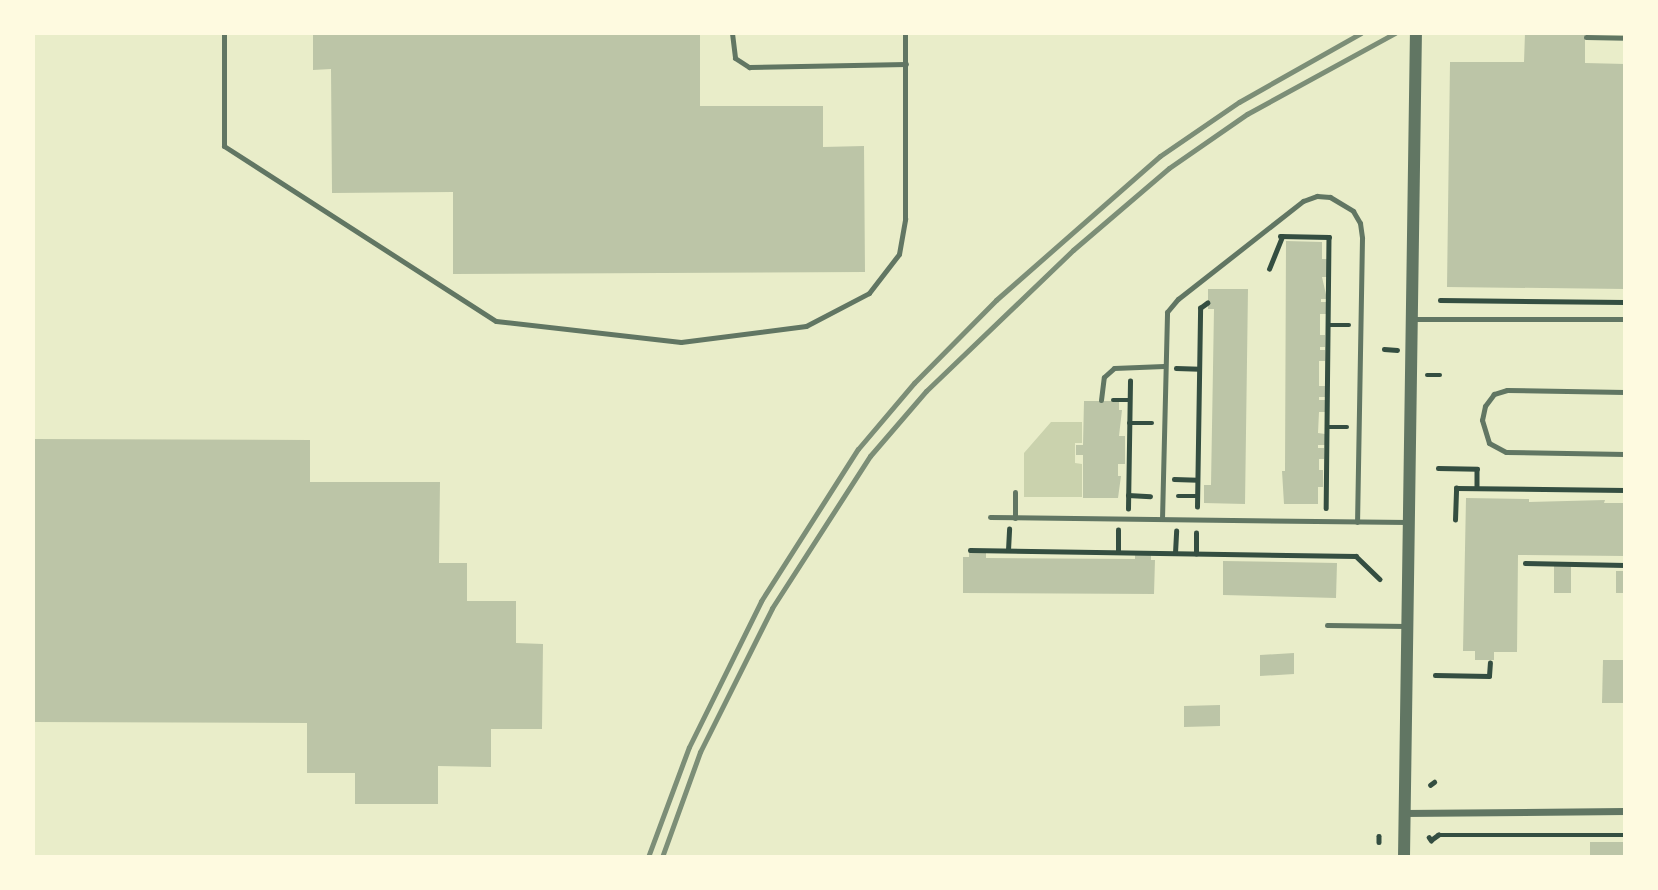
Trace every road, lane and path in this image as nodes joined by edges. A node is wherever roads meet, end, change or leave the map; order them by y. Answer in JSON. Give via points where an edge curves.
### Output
{"nodes":[{"id":1,"x":224,"y":33,"type":"edge"},
{"id":2,"x":732,"y":33,"type":"edge"},
{"id":3,"x":905,"y":33,"type":"edge"},
{"id":4,"x":1416,"y":33,"type":"edge"},
{"id":5,"x":1586,"y":37,"type":"dead end"},
{"id":6,"x":1625,"y":38,"type":"edge"},
{"id":7,"x":906,"y":64,"type":"junction"},
{"id":8,"x":1269,"y":269,"type":"dead end"},
{"id":9,"x":1440,"y":300,"type":"dead end"},
{"id":10,"x":1625,"y":302,"type":"edge"},
{"id":11,"x":1207,"y":303,"type":"dead end"},
{"id":12,"x":1413,"y":319,"type":"junction"},
{"id":13,"x":1625,"y":319,"type":"edge"},
{"id":14,"x":1328,"y":325,"type":"junction"},
{"id":15,"x":1349,"y":325,"type":"dead end"},
{"id":16,"x":1384,"y":349,"type":"dead end"},
{"id":17,"x":1391,"y":349,"type":"dead end"},
{"id":18,"x":1164,"y":366,"type":"junction"},
{"id":19,"x":1178,"y":368,"type":"dead end"},
{"id":20,"x":1199,"y":369,"type":"junction"},
{"id":21,"x":1130,"y":372,"type":"dead end"},
{"id":22,"x":1432,"y":375,"type":"dead end"},
{"id":23,"x":1440,"y":375,"type":"dead end"},
{"id":24,"x":1625,"y":392,"type":"edge"},
{"id":25,"x":1105,"y":400,"type":"joint"},
{"id":26,"x":1129,"y":400,"type":"junction"},
{"id":27,"x":1129,"y":423,"type":"junction"},
{"id":28,"x":1152,"y":423,"type":"dead end"},
{"id":29,"x":1327,"y":427,"type":"junction"},
{"id":30,"x":1347,"y":427,"type":"dead end"},
{"id":31,"x":1625,"y":454,"type":"edge"},
{"id":32,"x":1438,"y":468,"type":"dead end"},
{"id":33,"x":1176,"y":480,"type":"dead end"},
{"id":34,"x":1197,"y":480,"type":"junction"},
{"id":35,"x":1477,"y":488,"type":"junction"},
{"id":36,"x":1625,"y":491,"type":"edge"},
{"id":37,"x":1015,"y":492,"type":"dead end"},
{"id":38,"x":1128,"y":495,"type":"junction"},
{"id":39,"x":1151,"y":496,"type":"dead end"},
{"id":40,"x":1178,"y":496,"type":"dead end"},
{"id":41,"x":1197,"y":496,"type":"junction"},
{"id":42,"x":1128,"y":507,"type":"dead end"},
{"id":43,"x":1197,"y":508,"type":"dead end"},
{"id":44,"x":1326,"y":510,"type":"dead end"},
{"id":45,"x":990,"y":517,"type":"dead end"},
{"id":46,"x":1014,"y":517,"type":"junction"},
{"id":47,"x":1162,"y":519,"type":"junction"},
{"id":48,"x":1455,"y":520,"type":"dead end"},
{"id":49,"x":1357,"y":522,"type":"junction"},
{"id":50,"x":1408,"y":522,"type":"junction"},
{"id":51,"x":1009,"y":529,"type":"dead end"},
{"id":52,"x":1118,"y":531,"type":"dead end"},
{"id":53,"x":1176,"y":532,"type":"dead end"},
{"id":54,"x":1196,"y":533,"type":"dead end"},
{"id":55,"x":970,"y":550,"type":"dead end"},
{"id":56,"x":1008,"y":550,"type":"junction"},
{"id":57,"x":1118,"y":552,"type":"junction"},
{"id":58,"x":1175,"y":553,"type":"junction"},
{"id":59,"x":1196,"y":554,"type":"junction"},
{"id":60,"x":1525,"y":563,"type":"dead end"},
{"id":61,"x":1625,"y":565,"type":"edge"},
{"id":62,"x":1380,"y":579,"type":"dead end"},
{"id":63,"x":1327,"y":625,"type":"dead end"},
{"id":64,"x":1407,"y":626,"type":"junction"},
{"id":65,"x":1490,"y":663,"type":"dead end"},
{"id":66,"x":1435,"y":675,"type":"dead end"},
{"id":67,"x":1625,"y":811,"type":"edge"},
{"id":68,"x":1404,"y":813,"type":"junction"},
{"id":69,"x":1625,"y":835,"type":"edge"},
{"id":70,"x":1430,"y":839,"type":"dead end"},
{"id":71,"x":1404,"y":857,"type":"edge"}],
"edges":[{"from":1,"to":7,"type":"lane","via":[[224,146],[496,321],[681,342],[806,326],[869,293],[898,254],[905,219]]},
{"from":2,"to":7,"type":"lane","via":[[735,58],[749,67]]},
{"from":3,"to":7,"type":"lane"},
{"from":4,"to":12,"type":"street"},
{"from":5,"to":6,"type":"lane"},
{"from":8,"to":14,"type":"path","via":[[1280,236],[1329,237]]},
{"from":9,"to":10,"type":"path"},
{"from":11,"to":20,"type":"path","via":[[1200,308]]},
{"from":12,"to":13,"type":"lane"},
{"from":12,"to":50,"type":"street"},
{"from":14,"to":15,"type":"path"},
{"from":14,"to":29,"type":"path"},
{"from":16,"to":17,"type":"path"},
{"from":18,"to":25,"type":"lane","via":[[1114,368],[1104,377]]},
{"from":18,"to":47,"type":"lane"},
{"from":18,"to":49,"type":"lane","via":[[1167,312],[1178,299],[1303,201],[1331,197],[1344,202],[1360,223],[1362,238]]},
{"from":19,"to":20,"type":"path"},
{"from":20,"to":34,"type":"path"},
{"from":21,"to":26,"type":"path"},
{"from":22,"to":23,"type":"path"},
{"from":24,"to":31,"type":"lane","via":[[1507,390],[1494,394],[1482,420],[1489,443],[1506,452]]},
{"from":25,"to":26,"type":"path"},
{"from":26,"to":27,"type":"path"},
{"from":27,"to":28,"type":"path"},
{"from":27,"to":38,"type":"path"},
{"from":29,"to":30,"type":"path"},
{"from":29,"to":44,"type":"path"},
{"from":32,"to":35,"type":"path","via":[[1477,469]]},
{"from":33,"to":34,"type":"path"},
{"from":34,"to":41,"type":"path"},
{"from":35,"to":36,"type":"path"},
{"from":35,"to":48,"type":"path","via":[[1456,488]]},
{"from":37,"to":46,"type":"lane"},
{"from":38,"to":39,"type":"path"},
{"from":38,"to":42,"type":"path"},
{"from":40,"to":41,"type":"path"},
{"from":41,"to":43,"type":"path"},
{"from":45,"to":46,"type":"lane"},
{"from":46,"to":47,"type":"lane"},
{"from":47,"to":49,"type":"lane"},
{"from":49,"to":50,"type":"lane"},
{"from":50,"to":64,"type":"street"},
{"from":51,"to":56,"type":"path"},
{"from":52,"to":57,"type":"path"},
{"from":53,"to":58,"type":"path"},
{"from":54,"to":59,"type":"path"},
{"from":55,"to":56,"type":"path"},
{"from":56,"to":57,"type":"path"},
{"from":57,"to":58,"type":"path"},
{"from":58,"to":59,"type":"path"},
{"from":59,"to":62,"type":"path","via":[[1356,556]]},
{"from":60,"to":61,"type":"path"},
{"from":63,"to":64,"type":"lane"},
{"from":64,"to":68,"type":"street"},
{"from":65,"to":66,"type":"path","via":[[1489,676]]},
{"from":67,"to":68,"type":"street"},
{"from":68,"to":71,"type":"street"},
{"from":69,"to":70,"type":"path","via":[[1438,835]]}]}
